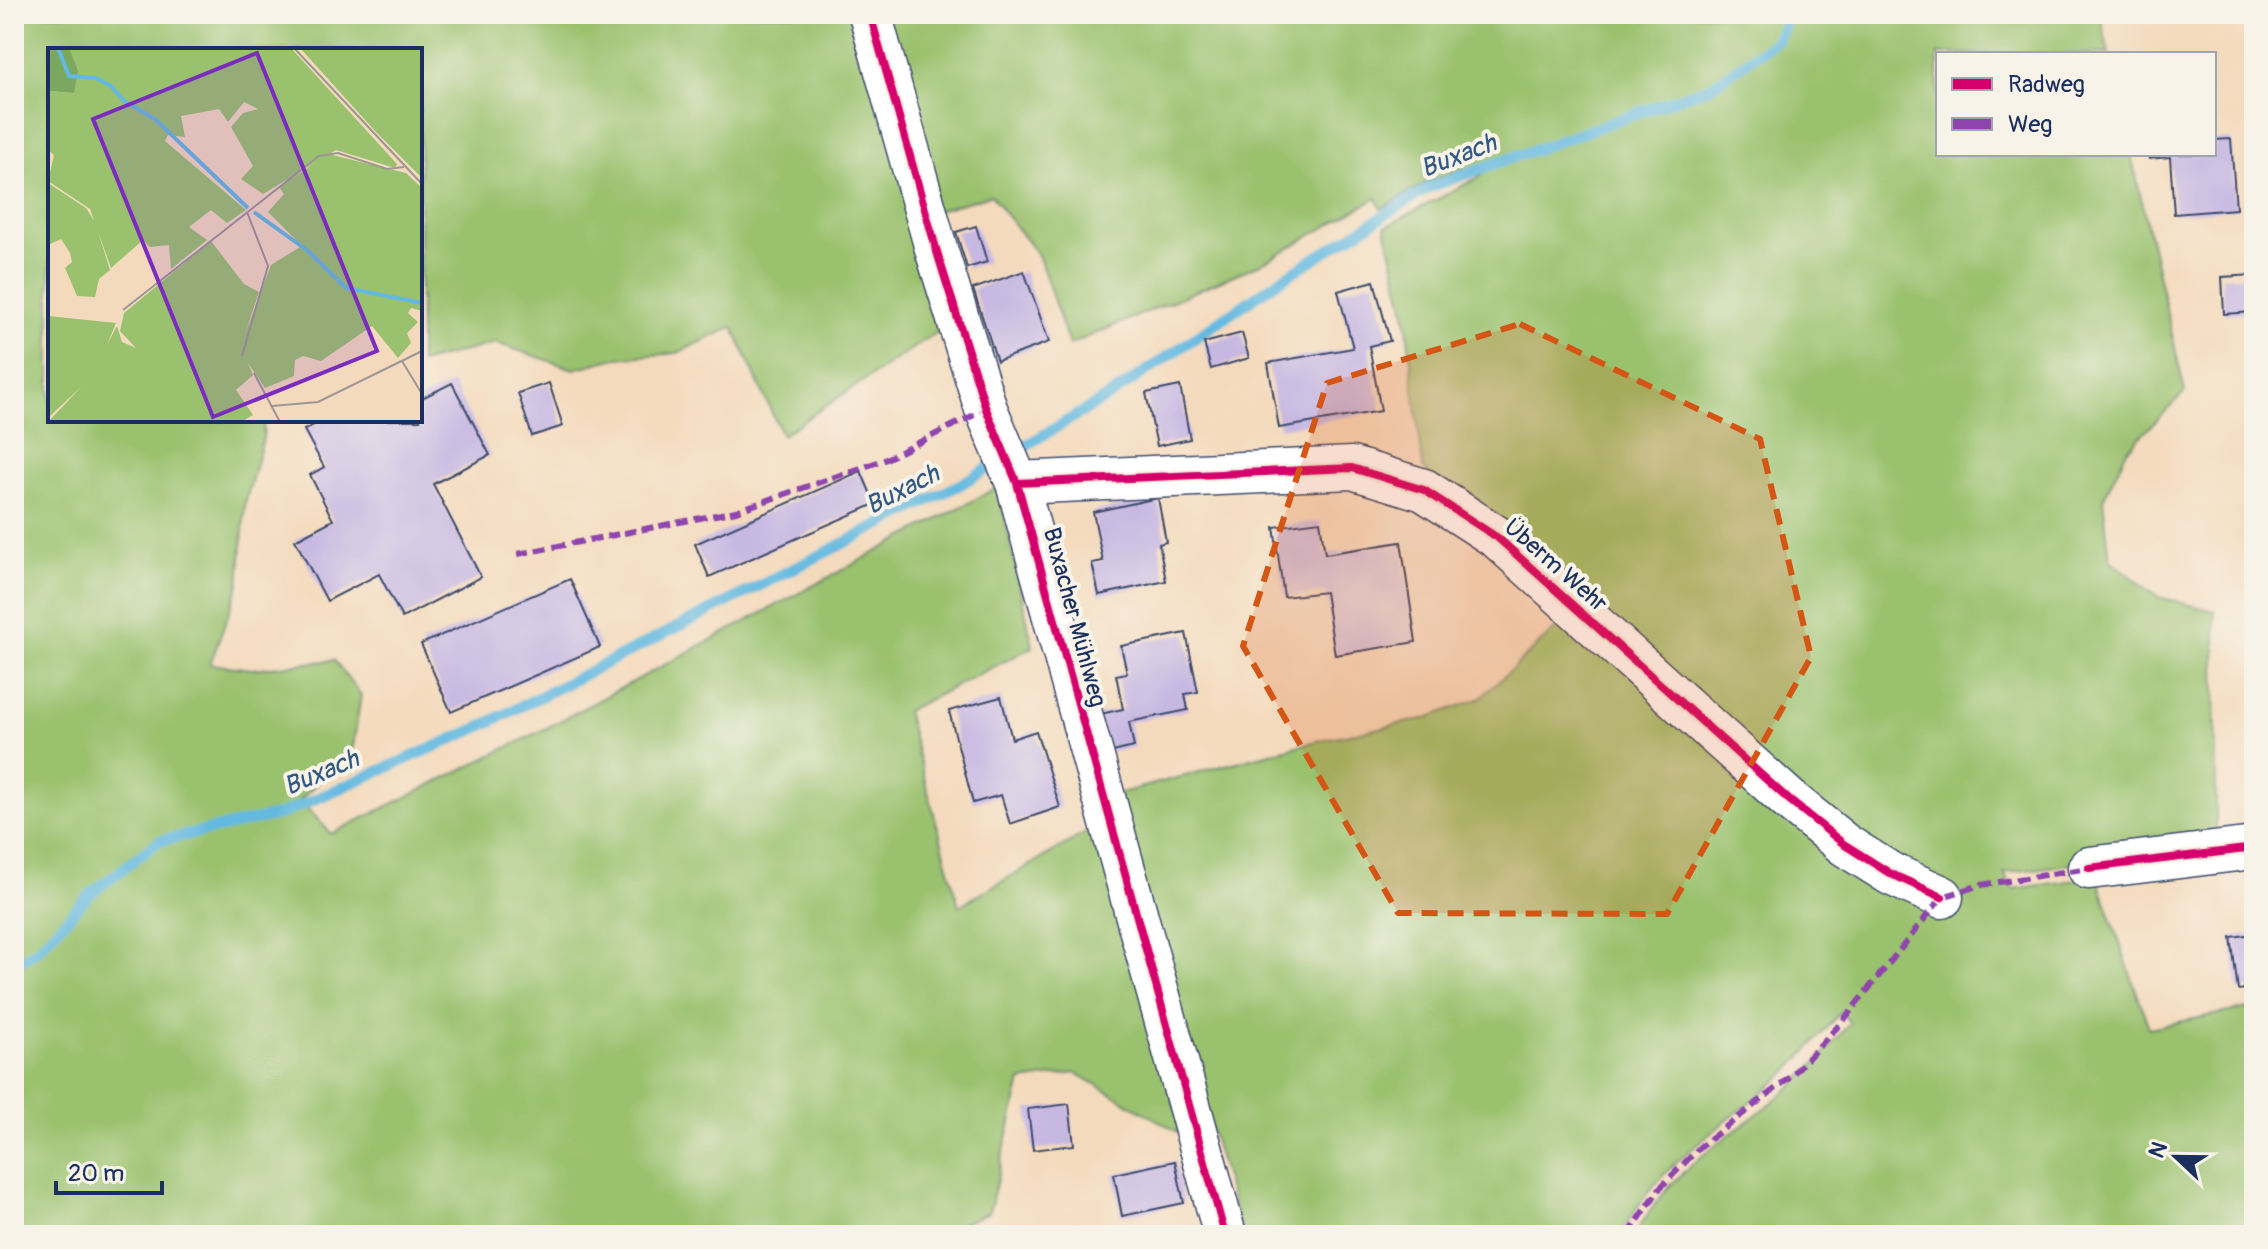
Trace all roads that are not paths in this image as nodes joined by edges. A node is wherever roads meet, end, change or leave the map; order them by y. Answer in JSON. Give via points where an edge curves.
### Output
{"nodes":[{"id":1,"x":870,"y":14,"type":"edge"},
{"id":2,"x":1016,"y":480,"type":"junction"},
{"id":3,"x":2254,"y":848,"type":"edge"},
{"id":4,"x":2089,"y":868,"type":"dead end"},
{"id":5,"x":1942,"y":897,"type":"dead end"},
{"id":6,"x":1225,"y":1235,"type":"edge"}],
"edges":[{"from":1,"to":2,"type":"street","name":"Buxacher Mühlweg","via":[[937,252]]},
{"from":2,"to":5,"type":"street","name":"Überm Wehr","via":[[1352,468],[1424,490],[1498,538],[1845,845]]},
{"from":2,"to":6,"type":"street","name":"Buxacher Mühlweg"},
{"from":3,"to":4,"type":"street"}]}
